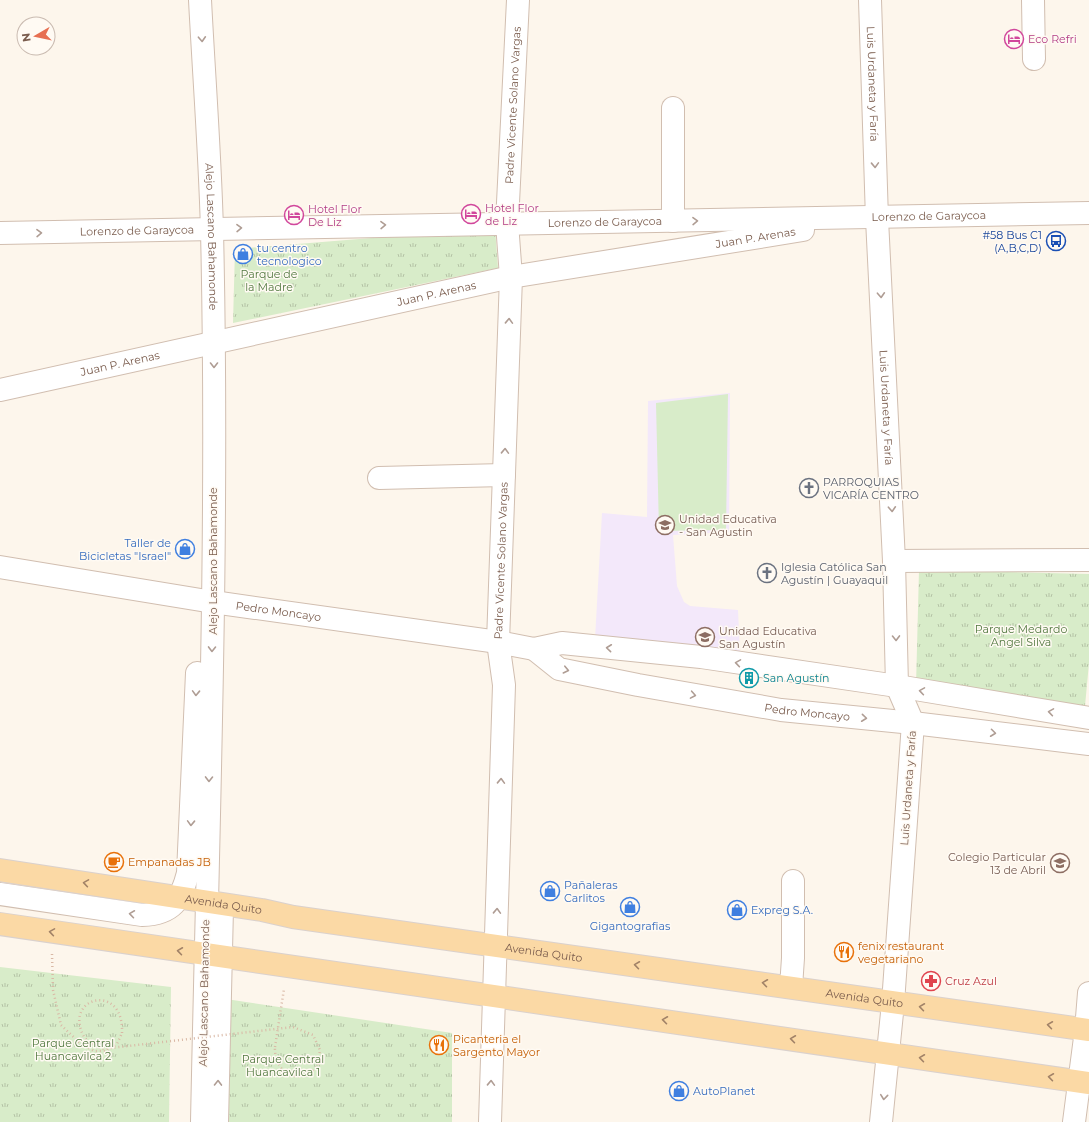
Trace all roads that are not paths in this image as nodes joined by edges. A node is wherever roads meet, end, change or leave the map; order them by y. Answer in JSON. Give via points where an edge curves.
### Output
{"nodes":[{"id":1,"x":200,"y":0,"type":"edge"},
{"id":2,"x":518,"y":0,"type":"edge"},
{"id":3,"x":870,"y":0,"type":"edge"},
{"id":4,"x":1033,"y":0,"type":"edge"},
{"id":5,"x":1034,"y":59,"type":"dead end"},
{"id":6,"x":673,"y":108,"type":"dead end"},
{"id":7,"x":1089,"y":213,"type":"edge"},
{"id":8,"x":877,"y":218,"type":"junction"},
{"id":9,"x":673,"y":221,"type":"junction"},
{"id":10,"x":507,"y":223,"type":"junction"},
{"id":11,"x":212,"y":229,"type":"junction"},
{"id":12,"x":0,"y":233,"type":"edge"},
{"id":13,"x":510,"y":277,"type":"junction"},
{"id":14,"x":214,"y":343,"type":"junction"},
{"id":15,"x":0,"y":390,"type":"edge"},
{"id":16,"x":504,"y":475,"type":"junction"},
{"id":17,"x":379,"y":478,"type":"dead end"},
{"id":18,"x":894,"y":560,"type":"junction"},
{"id":19,"x":1089,"y":560,"type":"edge"},
{"id":20,"x":0,"y":567,"type":"edge"},
{"id":21,"x":213,"y":602,"type":"junction"},
{"id":22,"x":498,"y":642,"type":"junction"},
{"id":23,"x":534,"y":649,"type":"junction"},
{"id":24,"x":897,"y":686,"type":"junction"},
{"id":25,"x":1089,"y":718,"type":"edge"},
{"id":26,"x":913,"y":723,"type":"junction"},
{"id":27,"x":1089,"y":744,"type":"edge"},
{"id":28,"x":0,"y":870,"type":"edge"},
{"id":29,"x":793,"y":881,"type":"dead end"},
{"id":30,"x":0,"y":894,"type":"edge"},
{"id":31,"x":180,"y":898,"type":"junction"},
{"id":32,"x":214,"y":903,"type":"junction"},
{"id":33,"x":0,"y":924,"type":"edge"},
{"id":34,"x":496,"y":945,"type":"junction"},
{"id":35,"x":213,"y":956,"type":"junction"},
{"id":36,"x":791,"y":987,"type":"junction"},
{"id":37,"x":1089,"y":994,"type":"edge"},
{"id":38,"x":494,"y":996,"type":"junction"},
{"id":39,"x":893,"y":1003,"type":"junction"},
{"id":40,"x":1088,"y":1030,"type":"edge"},
{"id":41,"x":888,"y":1053,"type":"junction"},
{"id":42,"x":1084,"y":1082,"type":"edge"},
{"id":43,"x":1075,"y":1119,"type":"edge"},
{"id":44,"x":202,"y":1122,"type":"edge"},
{"id":45,"x":217,"y":1122,"type":"edge"},
{"id":46,"x":490,"y":1122,"type":"edge"},
{"id":47,"x":881,"y":1122,"type":"edge"}],
"edges":[{"from":1,"to":11,"type":"street","name":"Alejo Lascano Bahamonde","one_way":true},
{"from":2,"to":10,"type":"street","name":"Padre Vicente Solano Vargas"},
{"from":3,"to":8,"type":"street","name":"Luis Urdaneta y Faría","one_way":true},
{"from":4,"to":5,"type":"street"},
{"from":6,"to":9,"type":"street"},
{"from":7,"to":8,"type":"street","name":"Lorenzo de Garaycoa"},
{"from":9,"to":8,"type":"street","name":"Lorenzo de Garaycoa","one_way":true},
{"from":8,"to":13,"type":"street","name":"Juan P. Arenas"},
{"from":8,"to":18,"type":"street","name":"Luis Urdaneta y Faría","one_way":true},
{"from":9,"to":10,"type":"street","name":"Lorenzo de Garaycoa"},
{"from":11,"to":10,"type":"street","name":"Lorenzo de Garaycoa","one_way":true},
{"from":10,"to":13,"type":"street","name":"Padre Vicente Solano Vargas"},
{"from":12,"to":11,"type":"street","name":"Lorenzo de Garaycoa","one_way":true},
{"from":11,"to":14,"type":"street","name":"Alejo Lascano Bahamonde"},
{"from":13,"to":14,"type":"street","name":"Juan P. Arenas"},
{"from":16,"to":13,"type":"street","name":"Padre Vicente Solano Vargas","one_way":true},
{"from":14,"to":15,"type":"street","name":"Juan P. Arenas"},
{"from":14,"to":21,"type":"street","name":"Alejo Lascano Bahamonde","one_way":true},
{"from":16,"to":17,"type":"street"},
{"from":16,"to":22,"type":"street","name":"Padre Vicente Solano Vargas"},
{"from":18,"to":19,"type":"street"},
{"from":18,"to":24,"type":"street","name":"Luis Urdaneta y Faría","one_way":true},
{"from":20,"to":21,"type":"street","name":"Pedro Moncayo"},
{"from":21,"to":22,"type":"street","name":"Pedro Moncayo"},
{"from":21,"to":31,"type":"street","one_way":true,"via":[[199,627],[188,873]]},
{"from":21,"to":32,"type":"street","via":[[227,637]]},
{"from":22,"to":23,"type":"street","name":"Pedro Moncayo"},
{"from":34,"to":22,"type":"street","name":"Padre Vicente Solano Vargas","one_way":true,"via":[[504,685]]},
{"from":24,"to":23,"type":"street","name":"Pedro Moncayo","one_way":true,"via":[[701,657],[562,643]]},
{"from":23,"to":26,"type":"street","name":"Pedro Moncayo","one_way":true,"via":[[559,669],[638,685],[782,710]]},
{"from":25,"to":24,"type":"street","name":"Pedro Moncayo","one_way":true},
{"from":24,"to":26,"type":"street","name":"Luis Urdaneta y Faría"},
{"from":26,"to":27,"type":"street","name":"Pedro Moncayo","one_way":true},
{"from":26,"to":39,"type":"street","name":"Luis Urdaneta y Faría"},
{"from":31,"to":28,"type":"main road","name":"Avenida Quito","one_way":true},
{"from":29,"to":36,"type":"street"},
{"from":31,"to":30,"type":"street","one_way":true,"via":[[167,910],[142,916]]},
{"from":31,"to":32,"type":"main road","name":"Avenida Quito"},
{"from":32,"to":34,"type":"main road","name":"Avenida Quito","via":[[293,917]]},
{"from":32,"to":35,"type":"street"},
{"from":35,"to":33,"type":"main road","one_way":true},
{"from":36,"to":34,"type":"main road","name":"Avenida Quito","one_way":true},
{"from":34,"to":38,"type":"street","name":"Padre Vicente Solano Vargas"},
{"from":35,"to":38,"type":"main road"},
{"from":35,"to":44,"type":"street","name":"Alejo Lascano Bahamonde"},
{"from":45,"to":35,"type":"street","one_way":true},
{"from":36,"to":39,"type":"main road","name":"Avenida Quito"},
{"from":37,"to":40,"type":"street"},
{"from":41,"to":38,"type":"main road","one_way":true},
{"from":46,"to":38,"type":"street","name":"Padre Vicente Solano Vargas","one_way":true},
{"from":40,"to":39,"type":"main road","name":"Avenida Quito","one_way":true},
{"from":39,"to":41,"type":"street","name":"Luis Urdaneta y Faría"},
{"from":40,"to":42,"type":"street"},
{"from":42,"to":41,"type":"main road","one_way":true},
{"from":41,"to":47,"type":"street","name":"Luis Urdaneta y Faría","one_way":true},
{"from":42,"to":43,"type":"street"}]}
